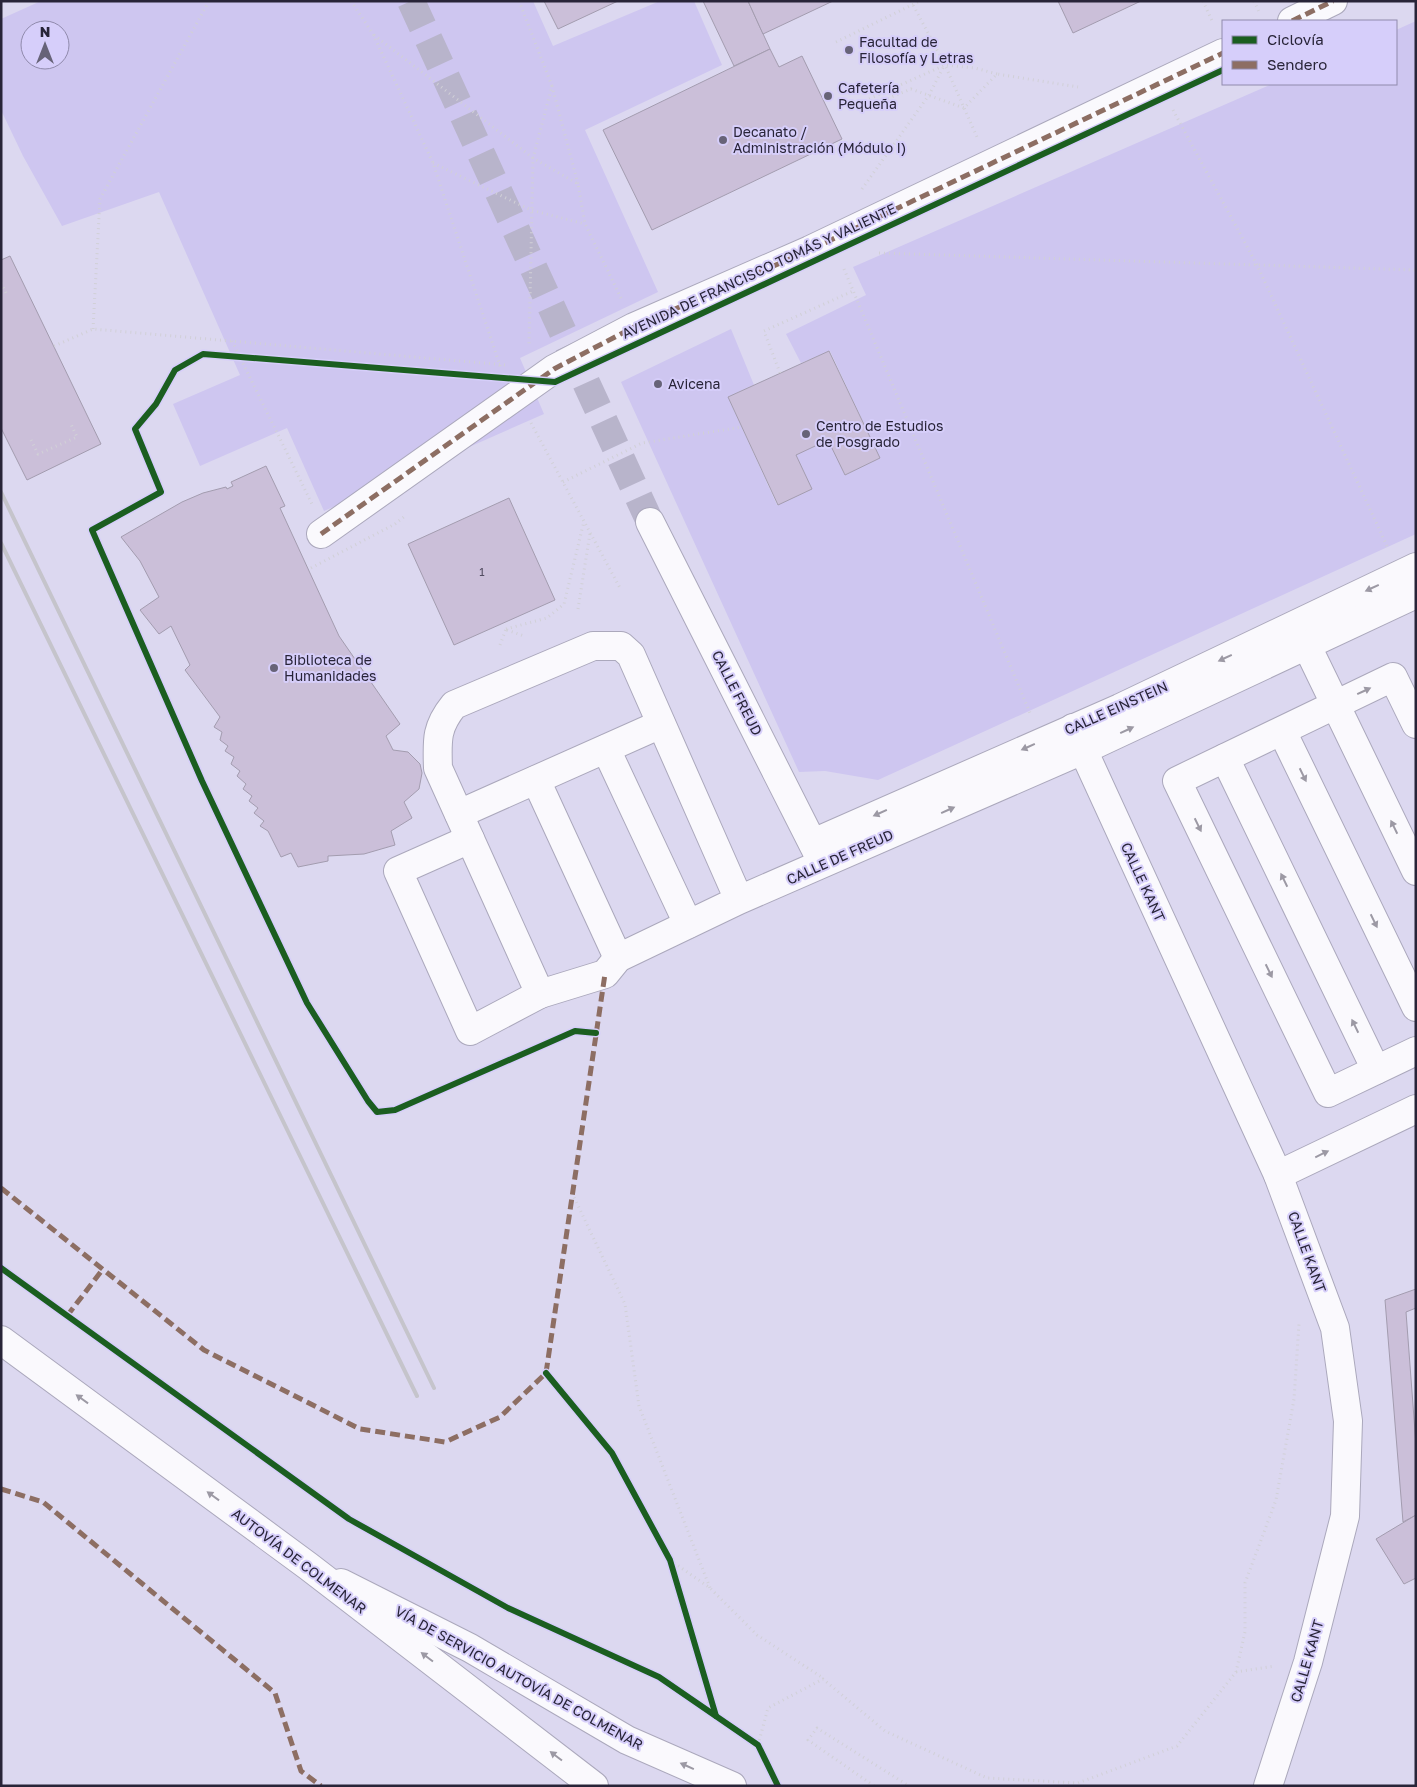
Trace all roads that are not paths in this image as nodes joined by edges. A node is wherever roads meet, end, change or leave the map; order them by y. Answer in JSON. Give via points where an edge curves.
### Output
{"nodes":[{"id":1,"x":1333,"y":1,"type":"edge"},
{"id":2,"x":1294,"y":20,"type":"edge"},
{"id":3,"x":1222,"y":53,"type":"edge"},
{"id":4,"x":650,"y":522,"type":"tunnel mouth"},
{"id":5,"x":323,"y":532,"type":"road end"},
{"id":6,"x":1416,"y":567,"type":"edge"},
{"id":7,"x":1416,"y":594,"type":"edge"},
{"id":8,"x":1307,"y":646,"type":"junction"},
{"id":9,"x":1335,"y":705,"type":"junction"},
{"id":10,"x":661,"y":724,"type":"junction"},
{"id":11,"x":1416,"y":724,"type":"edge"},
{"id":12,"x":1282,"y":731,"type":"junction"},
{"id":13,"x":1078,"y":739,"type":"junction"},
{"id":14,"x":606,"y":749,"type":"junction"},
{"id":15,"x":1225,"y":758,"type":"junction"},
{"id":16,"x":536,"y":780,"type":"junction"},
{"id":17,"x":465,"y":827,"type":"junction"},
{"id":18,"x":818,"y":854,"type":"junction"},
{"id":19,"x":1416,"y":871,"type":"edge"},
{"id":20,"x":738,"y":900,"type":"junction"},
{"id":21,"x":688,"y":924,"type":"junction"},
{"id":22,"x":612,"y":966,"type":"junction"},
{"id":23,"x":540,"y":994,"type":"junction"},
{"id":24,"x":1416,"y":1007,"type":"edge"},
{"id":25,"x":1416,"y":1051,"type":"edge"},
{"id":26,"x":1376,"y":1070,"type":"junction"},
{"id":27,"x":1416,"y":1109,"type":"edge"},
{"id":28,"x":1278,"y":1176,"type":"junction"},
{"id":29,"x":1,"y":1340,"type":"edge"},
{"id":30,"x":308,"y":1566,"type":"junction"},
{"id":31,"x":594,"y":1786,"type":"edge"},
{"id":32,"x":732,"y":1786,"type":"edge"},
{"id":33,"x":1268,"y":1786,"type":"edge"}],
"edges":[{"from":1,"to":2,"type":"main road"},
{"from":3,"to":5,"type":"main road","name":"AVENIDA DE FRANCISCO TOMÁS Y VALIENTE","via":[[810,250],[541,368],[516,396]]},
{"from":4,"to":18,"type":"main road","name":"CALLE FREUD"},
{"from":6,"to":13,"type":"main road","name":"CALLE EINSTEIN","one_way":true},
{"from":7,"to":8,"type":"main road","name":"CALLE EINSTEIN"},
{"from":8,"to":9,"type":"main road"},
{"from":13,"to":8,"type":"main road","name":"CALLE EINSTEIN","one_way":true},
{"from":9,"to":11,"type":"main road","one_way":true,"via":[[1393,677]]},
{"from":9,"to":12,"type":"main road"},
{"from":19,"to":9,"type":"main road","one_way":true},
{"from":10,"to":14,"type":"main road"},
{"from":10,"to":17,"type":"main road","via":[[631,655],[621,646],[593,646],[454,705],[443,718],[437,737],[438,768]]},
{"from":10,"to":20,"type":"main road"},
{"from":12,"to":15,"type":"main road"},
{"from":12,"to":24,"type":"main road","one_way":true},
{"from":18,"to":13,"type":"main road","name":"CALLE DE FREUD","one_way":true},
{"from":13,"to":18,"type":"main road","name":"CALLE EINSTEIN","one_way":true,"via":[[1042,741]]},
{"from":13,"to":28,"type":"main road","name":"CALLE KANT"},
{"from":14,"to":16,"type":"main road"},
{"from":14,"to":21,"type":"main road"},
{"from":26,"to":15,"type":"main road","one_way":true},
{"from":15,"to":26,"type":"main road","one_way":true,"via":[[1177,781],[1181,790],[1328,1093]]},
{"from":16,"to":17,"type":"main road"},
{"from":16,"to":22,"type":"main road"},
{"from":17,"to":23,"type":"main road"},
{"from":17,"to":23,"type":"main road","name":"CALLE DE FREUD","via":[[398,871],[470,1031]]},
{"from":18,"to":20,"type":"main road","name":"CALLE DE FREUD"},
{"from":20,"to":21,"type":"main road","name":"CALLE DE FREUD"},
{"from":21,"to":22,"type":"main road","name":"CALLE DE FREUD"},
{"from":22,"to":23,"type":"main road","name":"CALLE DE FREUD"},
{"from":25,"to":26,"type":"main road"},
{"from":28,"to":27,"type":"main road","one_way":true},
{"from":28,"to":33,"type":"main road","name":"CALLE KANT","via":[[1335,1328],[1348,1421],[1345,1516],[1308,1662]]},
{"from":30,"to":29,"type":"main road","name":"AUTOVÍA DE COLMENAR","one_way":true},
{"from":31,"to":30,"type":"main road","name":"AUTOVÍA DE COLMENAR","one_way":true},
{"from":32,"to":30,"type":"main road","name":"VÍA DE SERVICIO AUTOVÍA DE COLMENAR","one_way":true,"via":[[627,1740],[470,1648]]}]}
